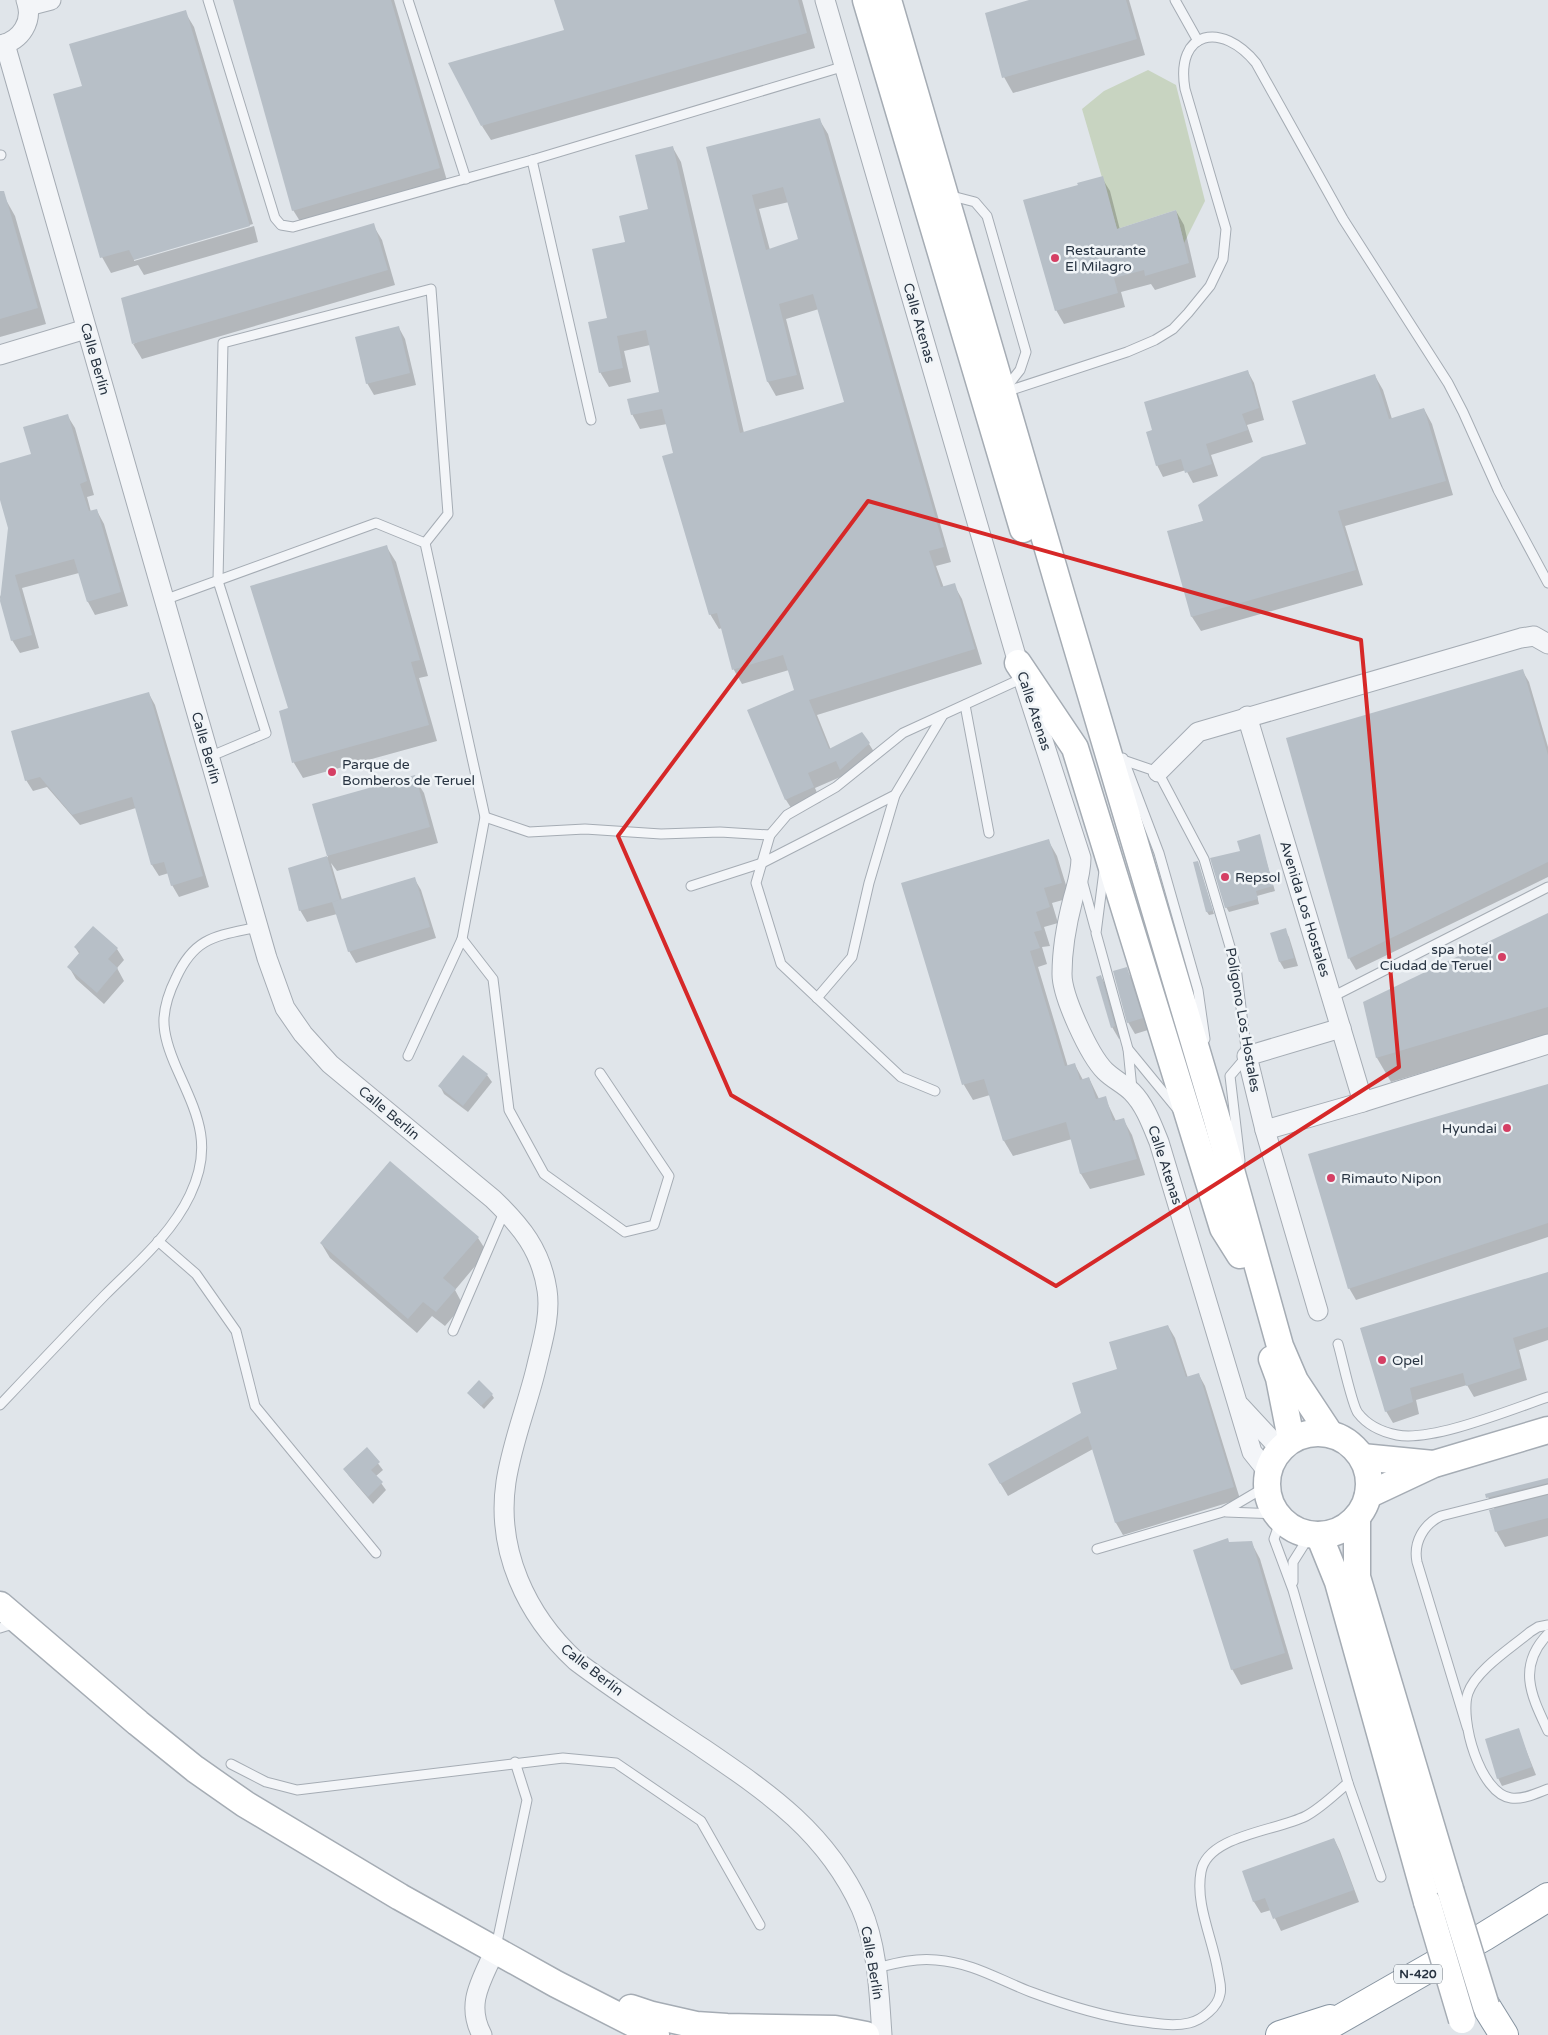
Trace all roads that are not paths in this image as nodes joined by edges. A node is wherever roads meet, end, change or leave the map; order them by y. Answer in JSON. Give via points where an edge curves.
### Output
{"nodes":[{"id":1,"x":51,"y":0,"type":"edge"},
{"id":2,"x":208,"y":0,"type":"edge"},
{"id":3,"x":408,"y":0,"type":"edge"},
{"id":4,"x":825,"y":0,"type":"edge"},
{"id":5,"x":866,"y":0,"type":"edge"},
{"id":6,"x":886,"y":0,"type":"edge"},
{"id":7,"x":1175,"y":0,"type":"edge"},
{"id":8,"x":27,"y":3,"type":"edge"},
{"id":9,"x":1198,"y":41,"type":"junction"},
{"id":10,"x":2,"y":44,"type":"edge"},
{"id":11,"x":845,"y":66,"type":"junction"},
{"id":12,"x":532,"y":160,"type":"junction"},
{"id":13,"x":466,"y":179,"type":"junction"},
{"id":14,"x":944,"y":194,"type":"junction"},
{"id":15,"x":86,"y":329,"type":"junction"},
{"id":16,"x":0,"y":356,"type":"edge"},
{"id":17,"x":1002,"y":393,"type":"junction"},
{"id":18,"x":591,"y":420,"type":"dead end"},
{"id":19,"x":425,"y":543,"type":"junction"},
{"id":20,"x":218,"y":581,"type":"junction"},
{"id":21,"x":1548,"y":583,"type":"edge"},
{"id":22,"x":1062,"y":597,"type":"junction"},
{"id":23,"x":164,"y":600,"type":"junction"},
{"id":24,"x":1084,"y":635,"type":"dead end"},
{"id":25,"x":1546,"y":640,"type":"edge"},
{"id":26,"x":1021,"y":671,"type":"junction"},
{"id":27,"x":965,"y":705,"type":"junction"},
{"id":28,"x":943,"y":715,"type":"junction"},
{"id":29,"x":1247,"y":716,"type":"junction"},
{"id":30,"x":209,"y":757,"type":"junction"},
{"id":31,"x":1158,"y":772,"type":"junction"},
{"id":32,"x":895,"y":795,"type":"junction"},
{"id":33,"x":485,"y":816,"type":"junction"},
{"id":34,"x":1107,"y":819,"type":"dead end"},
{"id":35,"x":989,"y":833,"type":"dead end"},
{"id":36,"x":770,"y":835,"type":"junction"},
{"id":37,"x":1107,"y":851,"type":"junction"},
{"id":38,"x":762,"y":863,"type":"junction"},
{"id":39,"x":1080,"y":875,"type":"junction"},
{"id":40,"x":691,"y":886,"type":"dead end"},
{"id":41,"x":1548,"y":887,"type":"edge"},
{"id":42,"x":258,"y":927,"type":"junction"},
{"id":43,"x":1096,"y":933,"type":"junction"},
{"id":44,"x":462,"y":940,"type":"junction"},
{"id":45,"x":1332,"y":997,"type":"junction"},
{"id":46,"x":818,"y":998,"type":"junction"},
{"id":47,"x":1341,"y":1028,"type":"junction"},
{"id":48,"x":1548,"y":1044,"type":"edge"},
{"id":49,"x":1128,"y":1049,"type":"junction"},
{"id":50,"x":408,"y":1056,"type":"dead end"},
{"id":51,"x":1247,"y":1056,"type":"junction"},
{"id":52,"x":600,"y":1073,"type":"dead end"},
{"id":53,"x":935,"y":1092,"type":"dead end"},
{"id":54,"x":1132,"y":1092,"type":"junction"},
{"id":55,"x":1363,"y":1102,"type":"junction"},
{"id":56,"x":1216,"y":1116,"type":"junction"},
{"id":57,"x":1193,"y":1129,"type":"junction"},
{"id":58,"x":1264,"y":1130,"type":"junction"},
{"id":59,"x":505,"y":1210,"type":"junction"},
{"id":60,"x":158,"y":1242,"type":"junction"},
{"id":61,"x":1240,"y":1255,"type":"junction"},
{"id":62,"x":1318,"y":1311,"type":"dead end"},
{"id":63,"x":453,"y":1330,"type":"dead end"},
{"id":64,"x":1338,"y":1344,"type":"dead end"},
{"id":65,"x":1280,"y":1346,"type":"junction"},
{"id":66,"x":1548,"y":1397,"type":"edge"},
{"id":67,"x":1236,"y":1401,"type":"junction"},
{"id":68,"x":0,"y":1405,"type":"edge"},
{"id":69,"x":1548,"y":1430,"type":"edge"},
{"id":70,"x":1330,"y":1434,"type":"junction"},
{"id":71,"x":1286,"y":1444,"type":"junction"},
{"id":72,"x":1362,"y":1457,"type":"junction"},
{"id":73,"x":1434,"y":1464,"type":"junction"},
{"id":74,"x":1267,"y":1479,"type":"junction"},
{"id":75,"x":1548,"y":1489,"type":"edge"},
{"id":76,"x":1363,"y":1506,"type":"junction"},
{"id":77,"x":1223,"y":1512,"type":"junction"},
{"id":78,"x":1278,"y":1516,"type":"junction"},
{"id":79,"x":1315,"y":1535,"type":"junction"},
{"id":80,"x":1097,"y":1549,"type":"dead end"},
{"id":81,"x":376,"y":1553,"type":"dead end"},
{"id":82,"x":1293,"y":1590,"type":"junction"},
{"id":83,"x":0,"y":1605,"type":"edge"},
{"id":84,"x":10,"y":1625,"type":"edge"},
{"id":85,"x":1548,"y":1625,"type":"edge"},
{"id":86,"x":1548,"y":1634,"type":"edge"},
{"id":87,"x":1467,"y":1727,"type":"junction"},
{"id":88,"x":1548,"y":1731,"type":"edge"},
{"id":89,"x":515,"y":1762,"type":"junction"},
{"id":90,"x":231,"y":1764,"type":"dead end"},
{"id":91,"x":1348,"y":1783,"type":"junction"},
{"id":92,"x":1548,"y":1789,"type":"edge"},
{"id":93,"x":1381,"y":1877,"type":"dead end"},
{"id":94,"x":1548,"y":1897,"type":"edge"},
{"id":95,"x":1548,"y":1919,"type":"edge"},
{"id":96,"x":760,"y":1925,"type":"dead end"},
{"id":97,"x":1485,"y":1936,"type":"junction"},
{"id":98,"x":496,"y":1950,"type":"junction"},
{"id":99,"x":876,"y":1968,"type":"junction"},
{"id":100,"x":556,"y":1984,"type":"junction"},
{"id":101,"x":1486,"y":2006,"type":"junction"},
{"id":102,"x":1350,"y":2012,"type":"junction"},
{"id":103,"x":1464,"y":2028,"type":"edge"},
{"id":104,"x":482,"y":2035,"type":"edge"},
{"id":105,"x":656,"y":2035,"type":"edge"},
{"id":106,"x":866,"y":2035,"type":"edge"},
{"id":107,"x":882,"y":2035,"type":"edge"},
{"id":108,"x":1280,"y":2035,"type":"edge"},
{"id":109,"x":1312,"y":2035,"type":"edge"},
{"id":110,"x":1492,"y":2035,"type":"edge"},
{"id":111,"x":1504,"y":2035,"type":"edge"}],
"edges":[{"from":1,"to":8,"type":"street"},
{"from":2,"to":13,"type":"lane","via":[[273,211],[281,225],[293,227]]},
{"from":3,"to":13,"type":"lane"},
{"from":4,"to":11,"type":"street","name":"Calle Atenas"},
{"from":5,"to":61,"type":"main road"},
{"from":6,"to":14,"type":"main road"},
{"from":7,"to":9,"type":"lane"},
{"from":8,"to":10,"type":"street","via":[[25,28],[19,36]]},
{"from":9,"to":17,"type":"lane","via":[[1185,60],[1182,76],[1226,229],[1218,272],[1201,299],[1173,329],[1156,340]]},
{"from":9,"to":21,"type":"lane","via":[[1215,36],[1226,38],[1248,52],[1256,63],[1343,218],[1448,383],[1498,490]]},
{"from":10,"to":15,"type":"street","name":"Calle Berlín"},
{"from":11,"to":12,"type":"lane"},
{"from":11,"to":26,"type":"street","name":"Calle Atenas"},
{"from":12,"to":13,"type":"lane"},
{"from":12,"to":18,"type":"lane"},
{"from":14,"to":17,"type":"main road"},
{"from":14,"to":17,"type":"lane","via":[[975,202],[987,216],[1026,352],[1020,370]]},
{"from":15,"to":16,"type":"street"},
{"from":15,"to":23,"type":"street","name":"Calle Berlín"},
{"from":17,"to":22,"type":"main road"},
{"from":19,"to":20,"type":"lane","via":[[376,523]]},
{"from":19,"to":20,"type":"lane","via":[[448,514],[431,289],[223,343]]},
{"from":19,"to":33,"type":"lane"},
{"from":20,"to":23,"type":"lane"},
{"from":20,"to":30,"type":"lane","via":[[266,733]]},
{"from":22,"to":24,"type":"lane"},
{"from":22,"to":56,"type":"main road"},
{"from":23,"to":30,"type":"street","name":"Calle Berlín"},
{"from":25,"to":29,"type":"street","via":[[1534,636],[1521,638]]},
{"from":26,"to":27,"type":"lane"},
{"from":26,"to":37,"type":"main road","via":[[1075,748]]},
{"from":26,"to":39,"type":"street","name":"Calle Atenas","via":[[1081,858]]},
{"from":27,"to":28,"type":"lane"},
{"from":27,"to":35,"type":"lane"},
{"from":28,"to":32,"type":"lane"},
{"from":28,"to":36,"type":"lane","via":[[903,734],[836,787],[787,815]]},
{"from":29,"to":31,"type":"street","via":[[1198,732]]},
{"from":29,"to":45,"type":"street","name":"Avenida Los Hostales"},
{"from":30,"to":42,"type":"street","name":"Calle Berlín"},
{"from":31,"to":51,"type":"lane","name":"Polígono Los Hostales","via":[[1204,859],[1236,967]]},
{"from":31,"to":56,"type":"lane","via":[[1122,755],[1160,853],[1198,990]]},
{"from":32,"to":38,"type":"lane"},
{"from":32,"to":46,"type":"lane","via":[[852,956]]},
{"from":33,"to":36,"type":"lane","via":[[529,832],[585,829],[661,834],[720,832]]},
{"from":33,"to":44,"type":"lane"},
{"from":34,"to":37,"type":"lane"},
{"from":36,"to":38,"type":"lane"},
{"from":37,"to":43,"type":"lane"},
{"from":37,"to":57,"type":"main road"},
{"from":38,"to":40,"type":"lane"},
{"from":38,"to":46,"type":"lane","via":[[756,883],[781,964]]},
{"from":39,"to":43,"type":"lane"},
{"from":39,"to":54,"type":"street","name":"Calle Atenas","via":[[1070,916],[1062,976],[1077,1025],[1092,1053],[1104,1071]]},
{"from":41,"to":45,"type":"lane"},
{"from":42,"to":59,"type":"street","name":"Calle Berlín","via":[[286,1008],[303,1034],[330,1064]]},
{"from":42,"to":60,"type":"lane","via":[[219,935],[194,949],[181,967],[167,1000],[164,1018],[170,1054],[197,1115],[202,1150],[191,1193]]},
{"from":43,"to":49,"type":"lane"},
{"from":44,"to":50,"type":"lane"},
{"from":44,"to":52,"type":"lane","via":[[493,979],[509,1110],[544,1174],[626,1232],[654,1225],[669,1176]]},
{"from":45,"to":47,"type":"street","name":"Avenida Los Hostales"},
{"from":46,"to":53,"type":"lane","via":[[901,1077]]},
{"from":47,"to":51,"type":"street"},
{"from":47,"to":55,"type":"street","name":"Avenida Los Hostales"},
{"from":48,"to":55,"type":"street"},
{"from":49,"to":54,"type":"lane"},
{"from":49,"to":57,"type":"lane"},
{"from":51,"to":58,"type":"street","name":"Polígono Los Hostales"},
{"from":51,"to":65,"type":"lane","via":[[1230,1076],[1243,1182]]},
{"from":54,"to":67,"type":"street","name":"Calle Atenas","via":[[1148,1116],[1159,1142]]},
{"from":55,"to":58,"type":"street"},
{"from":56,"to":65,"type":"main road"},
{"from":57,"to":61,"type":"main road","via":[[1223,1228]]},
{"from":58,"to":62,"type":"street","name":"Polígono Los Hostales"},
{"from":59,"to":63,"type":"lane"},
{"from":59,"to":99,"type":"street","name":"Calle Berlín","via":[[533,1246],[548,1292],[546,1326],[511,1459],[504,1502],[505,1536],[529,1603],[549,1633],[576,1661],[757,1785],[801,1822],[832,1857],[861,1908]]},
{"from":60,"to":68,"type":"lane"},
{"from":60,"to":81,"type":"lane","via":[[196,1274],[236,1331],[255,1406]]},
{"from":61,"to":71,"type":"main road","via":[[1279,1378]]},
{"from":64,"to":66,"type":"lane","via":[[1357,1412],[1373,1427],[1398,1435],[1428,1434],[1476,1422]]},
{"from":65,"to":70,"type":"main road","via":[[1296,1381]]},
{"from":67,"to":71,"type":"street","name":"Calle Atenas"},
{"from":67,"to":74,"type":"street","name":"Calle Atenas","via":[[1252,1452]]},
{"from":69,"to":73,"type":"main road"},
{"from":70,"to":71,"type":"main road","via":[[1314,1433]]},
{"from":70,"to":72,"type":"main road","via":[[1343,1439]]},
{"from":71,"to":74,"type":"main road","via":[[1272,1460]]},
{"from":72,"to":73,"type":"main road"},
{"from":72,"to":76,"type":"main road","via":[[1369,1482]]},
{"from":73,"to":76,"type":"main road"},
{"from":74,"to":77,"type":"lane"},
{"from":74,"to":78,"type":"main road","via":[[1270,1501]]},
{"from":75,"to":87,"type":"lane","via":[[1441,1516],[1430,1522],[1416,1545],[1417,1562]]},
{"from":76,"to":79,"type":"main road","via":[[1347,1527],[1334,1533]]},
{"from":76,"to":101,"type":"main road","bridge":true,"via":[[1357,1576]]},
{"from":77,"to":78,"type":"lane"},
{"from":77,"to":80,"type":"lane"},
{"from":78,"to":79,"type":"main road","via":[[1297,1531]]},
{"from":78,"to":82,"type":"lane","via":[[1274,1540]]},
{"from":79,"to":82,"type":"lane","via":[[1293,1562]]},
{"from":79,"to":103,"type":"main road","bridge":true,"via":[[1338,1582]]},
{"from":82,"to":91,"type":"lane"},
{"from":83,"to":84,"type":"main road"},
{"from":84,"to":98,"type":"main road","via":[[231,1794],[318,1849]]},
{"from":85,"to":87,"type":"lane","via":[[1530,1632],[1478,1678],[1467,1694]]},
{"from":86,"to":88,"type":"lane","via":[[1536,1650],[1530,1673],[1534,1704]]},
{"from":87,"to":92,"type":"lane","via":[[1480,1768],[1492,1788],[1511,1798]]},
{"from":89,"to":90,"type":"lane","via":[[297,1790],[266,1782]]},
{"from":89,"to":96,"type":"lane","via":[[563,1758],[616,1762],[702,1821]]},
{"from":89,"to":98,"type":"lane","via":[[526,1800]]},
{"from":91,"to":93,"type":"lane"},
{"from":91,"to":99,"type":"lane","via":[[1307,1815],[1224,1844],[1205,1860],[1201,1872],[1203,1909],[1221,1992],[1219,2001],[1210,2011],[1191,2023],[1162,2024],[1083,2010],[1030,1992],[978,1968],[938,1960],[905,1961]]},
{"from":94,"to":97,"type":"highway","number":"N-420"},
{"from":95,"to":97,"type":"highway"},
{"from":97,"to":102,"type":"highway","number":"N-420"},
{"from":98,"to":100,"type":"main road"},
{"from":98,"to":104,"type":"street","via":[[475,1996],[477,2024]]},
{"from":99,"to":107,"type":"street","name":"Calle Berlín"},
{"from":100,"to":105,"type":"main road"},
{"from":100,"to":106,"type":"main road","via":[[652,2015],[696,2025],[834,2029]]},
{"from":101,"to":110,"type":"main road"},
{"from":101,"to":111,"type":"highway"},
{"from":102,"to":108,"type":"highway"},
{"from":102,"to":109,"type":"highway","number":"N-420"}]}
